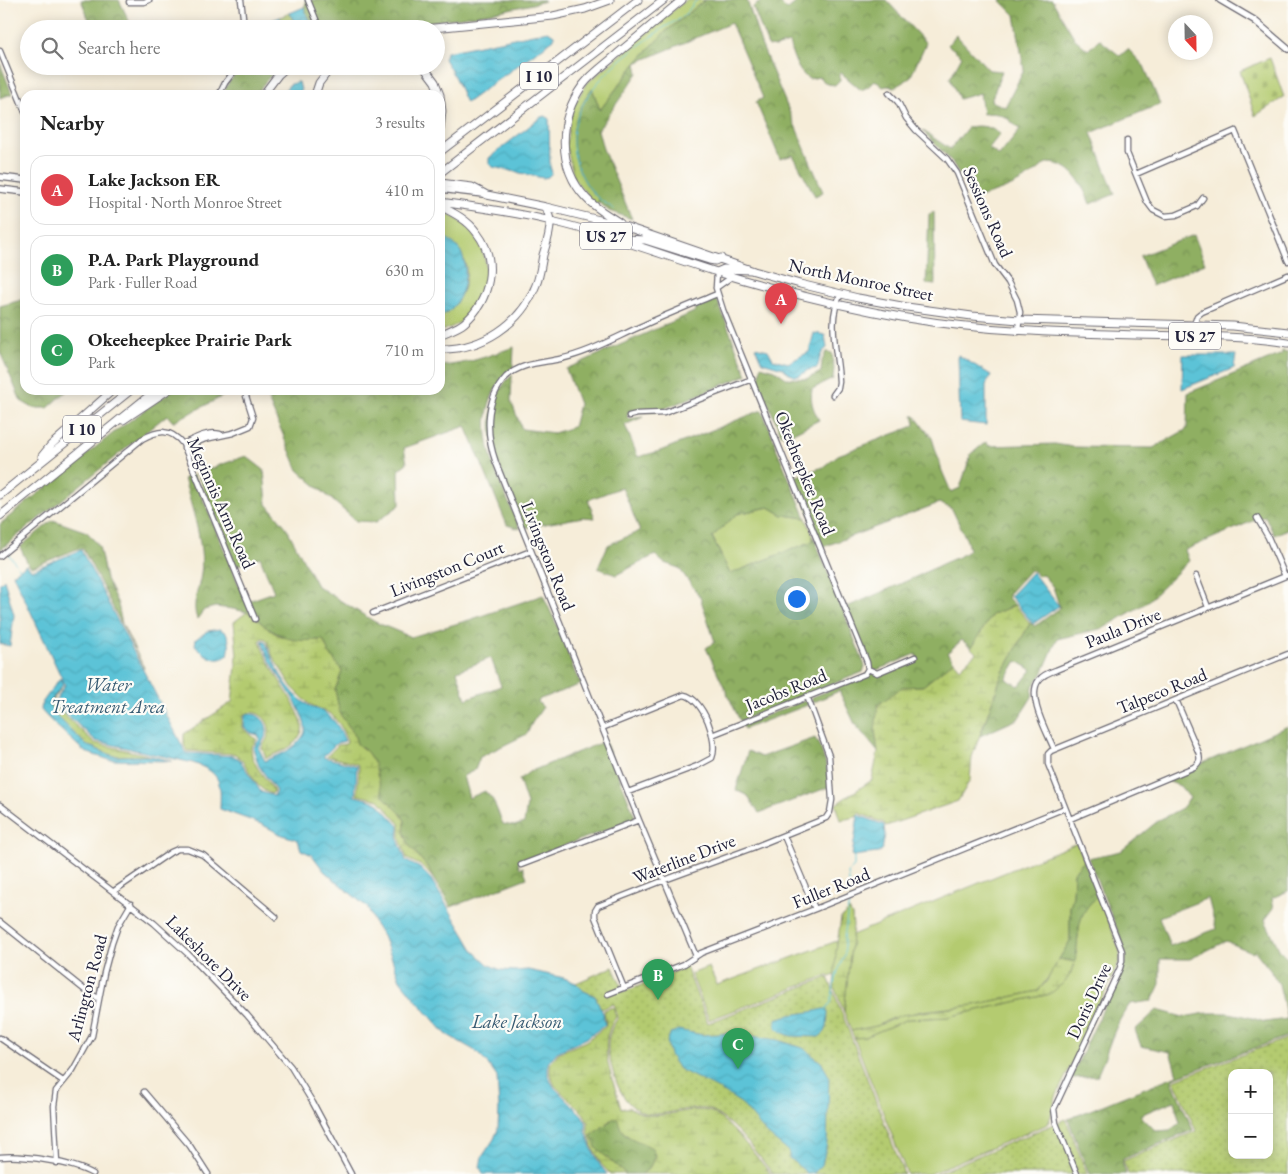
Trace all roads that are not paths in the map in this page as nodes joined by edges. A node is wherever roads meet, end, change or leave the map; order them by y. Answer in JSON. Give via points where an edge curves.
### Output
{"nodes":[{"id":1,"x":149,"y":0,"type":"edge"},
{"id":2,"x":241,"y":0,"type":"edge"},
{"id":3,"x":308,"y":0,"type":"edge"},
{"id":4,"x":610,"y":0,"type":"edge"},
{"id":5,"x":638,"y":0,"type":"edge"},
{"id":6,"x":664,"y":0,"type":"edge"},
{"id":7,"x":682,"y":0,"type":"edge"},
{"id":8,"x":1220,"y":0,"type":"edge"},
{"id":9,"x":129,"y":2,"type":"dead end"},
{"id":10,"x":243,"y":17,"type":"dead end"},
{"id":11,"x":316,"y":20,"type":"edge"},
{"id":12,"x":445,"y":27,"type":"edge"},
{"id":13,"x":1287,"y":48,"type":"edge"},
{"id":14,"x":0,"y":51,"type":"edge"},
{"id":15,"x":231,"y":75,"type":"edge"},
{"id":16,"x":279,"y":75,"type":"edge"},
{"id":17,"x":325,"y":75,"type":"edge"},
{"id":18,"x":430,"y":75,"type":"edge"},
{"id":19,"x":222,"y":90,"type":"edge"},
{"id":20,"x":267,"y":90,"type":"edge"},
{"id":21,"x":317,"y":90,"type":"edge"},
{"id":22,"x":438,"y":90,"type":"edge"},
{"id":23,"x":888,"y":93,"type":"dead end"},
{"id":24,"x":20,"y":100,"type":"edge"},
{"id":25,"x":1127,"y":140,"type":"dead end"},
{"id":26,"x":445,"y":148,"type":"edge"},
{"id":27,"x":445,"y":169,"type":"edge"},
{"id":28,"x":1136,"y":174,"type":"junction"},
{"id":29,"x":0,"y":177,"type":"edge"},
{"id":30,"x":20,"y":179,"type":"edge"},
{"id":31,"x":446,"y":188,"type":"edge"},
{"id":32,"x":0,"y":189,"type":"edge"},
{"id":33,"x":20,"y":191,"type":"edge"},
{"id":34,"x":1203,"y":198,"type":"dead end"},
{"id":35,"x":445,"y":204,"type":"edge"},
{"id":36,"x":445,"y":207,"type":"edge"},
{"id":37,"x":546,"y":207,"type":"junction"},
{"id":38,"x":550,"y":221,"type":"junction"},
{"id":39,"x":624,"y":226,"type":"junction"},
{"id":40,"x":618,"y":239,"type":"junction"},
{"id":41,"x":721,"y":258,"type":"junction"},
{"id":42,"x":1288,"y":261,"type":"edge"},
{"id":43,"x":754,"y":270,"type":"junction"},
{"id":44,"x":717,"y":272,"type":"junction"},
{"id":45,"x":1288,"y":275,"type":"edge"},
{"id":46,"x":733,"y":276,"type":"junction"},
{"id":47,"x":717,"y":291,"type":"junction"},
{"id":48,"x":841,"y":294,"type":"junction"},
{"id":49,"x":836,"y":304,"type":"junction"},
{"id":50,"x":914,"y":308,"type":"junction"},
{"id":51,"x":913,"y":319,"type":"junction"},
{"id":52,"x":1019,"y":320,"type":"junction"},
{"id":53,"x":1133,"y":324,"type":"junction"},
{"id":54,"x":1194,"y":325,"type":"junction"},
{"id":55,"x":1018,"y":332,"type":"junction"},
{"id":56,"x":1288,"y":332,"type":"edge"},
{"id":57,"x":445,"y":333,"type":"edge"},
{"id":58,"x":1134,"y":335,"type":"junction"},
{"id":59,"x":1288,"y":343,"type":"edge"},
{"id":60,"x":445,"y":349,"type":"edge"},
{"id":61,"x":752,"y":379,"type":"junction"},
{"id":62,"x":107,"y":395,"type":"edge"},
{"id":63,"x":125,"y":395,"type":"edge"},
{"id":64,"x":150,"y":395,"type":"edge"},
{"id":65,"x":161,"y":395,"type":"edge"},
{"id":66,"x":833,"y":395,"type":"dead end"},
{"id":67,"x":246,"y":396,"type":"dead end"},
{"id":68,"x":630,"y":416,"type":"dead end"},
{"id":69,"x":105,"y":430,"type":"junction"},
{"id":70,"x":183,"y":446,"type":"junction"},
{"id":71,"x":33,"y":468,"type":"junction"},
{"id":72,"x":0,"y":495,"type":"edge"},
{"id":73,"x":0,"y":516,"type":"edge"},
{"id":74,"x":1257,"y":518,"type":"dead end"},
{"id":75,"x":531,"y":551,"type":"junction"},
{"id":76,"x":0,"y":556,"type":"edge"},
{"id":77,"x":1196,"y":576,"type":"dead end"},
{"id":78,"x":1286,"y":576,"type":"edge"},
{"id":79,"x":1208,"y":607,"type":"junction"},
{"id":80,"x":373,"y":614,"type":"dead end"},
{"id":81,"x":255,"y":619,"type":"dead end"},
{"id":82,"x":1288,"y":654,"type":"edge"},
{"id":83,"x":915,"y":657,"type":"dead end"},
{"id":84,"x":868,"y":669,"type":"junction"},
{"id":85,"x":807,"y":696,"type":"junction"},
{"id":86,"x":1176,"y":700,"type":"junction"},
{"id":87,"x":602,"y":728,"type":"junction"},
{"id":88,"x":712,"y":735,"type":"junction"},
{"id":89,"x":1054,"y":750,"type":"junction"},
{"id":90,"x":1048,"y":754,"type":"joint"},
{"id":91,"x":628,"y":792,"type":"junction"},
{"id":92,"x":0,"y":806,"type":"edge"},
{"id":93,"x":1065,"y":808,"type":"junction"},
{"id":94,"x":1070,"y":819,"type":"junction"},
{"id":95,"x":640,"y":820,"type":"junction"},
{"id":96,"x":784,"y":836,"type":"junction"},
{"id":97,"x":521,"y":865,"type":"dead end"},
{"id":98,"x":664,"y":880,"type":"junction"},
{"id":99,"x":114,"y":891,"type":"junction"},
{"id":100,"x":131,"y":904,"type":"junction"},
{"id":101,"x":815,"y":910,"type":"junction"},
{"id":102,"x":276,"y":918,"type":"dead end"},
{"id":103,"x":0,"y":922,"type":"edge"},
{"id":104,"x":696,"y":956,"type":"junction"},
{"id":105,"x":624,"y":988,"type":"junction"},
{"id":106,"x":608,"y":994,"type":"dead end"},
{"id":107,"x":98,"y":998,"type":"junction"},
{"id":108,"x":0,"y":1038,"type":"edge"},
{"id":109,"x":63,"y":1081,"type":"junction"},
{"id":110,"x":144,"y":1092,"type":"dead end"},
{"id":111,"x":0,"y":1157,"type":"edge"},
{"id":112,"x":57,"y":1163,"type":"junction"},
{"id":113,"x":93,"y":1174,"type":"edge"},
{"id":114,"x":208,"y":1174,"type":"edge"},
{"id":115,"x":351,"y":1174,"type":"edge"},
{"id":116,"x":1077,"y":1174,"type":"edge"}],
"edges":[{"from":1,"to":9,"type":"street"},
{"from":2,"to":10,"type":"street"},
{"from":3,"to":11,"type":"street"},
{"from":4,"to":12,"type":"highway","via":[[584,10],[553,16]]},
{"from":5,"to":26,"type":"highway","number":"I 10"},
{"from":6,"to":27,"type":"highway","number":"I 10"},
{"from":7,"to":39,"type":"highway","via":[[591,76],[577,94],[568,116],[564,151],[573,180],[592,204]]},
{"from":8,"to":13,"type":"main road","via":[[1254,20]]},
{"from":14,"to":24,"type":"street"},
{"from":15,"to":19,"type":"street"},
{"from":16,"to":20,"type":"highway"},
{"from":17,"to":21,"type":"highway"},
{"from":18,"to":22,"type":"highway"},
{"from":23,"to":52,"type":"street","name":"Sessions Road","via":[[898,102],[916,130],[957,173],[995,265],[1011,287],[1019,308]]},
{"from":25,"to":28,"type":"street","via":[[1127,153]]},
{"from":28,"to":34,"type":"street","via":[[1149,206],[1160,214],[1176,215],[1197,206]]},
{"from":28,"to":42,"type":"street","via":[[1235,131]]},
{"from":29,"to":30,"type":"main road"},
{"from":31,"to":37,"type":"highway","name":"North Monroe Street","number":"US 27","via":[[472,187],[487,195]]},
{"from":32,"to":33,"type":"main road"},
{"from":35,"to":38,"type":"highway","name":"North Monroe Street","number":"US 27","via":[[481,207]]},
{"from":36,"to":57,"type":"highway","via":[[469,223],[478,234],[485,246],[490,276],[484,298],[472,315],[463,324]]},
{"from":37,"to":38,"type":"highway"},
{"from":37,"to":39,"type":"highway","name":"North Monroe Street","number":"US 27"},
{"from":38,"to":40,"type":"highway","name":"North Monroe Street","number":"US 27"},
{"from":38,"to":60,"type":"highway","via":[[537,284],[520,313],[504,329],[478,343]]},
{"from":39,"to":41,"type":"highway","name":"North Monroe Street","number":"US 27"},
{"from":40,"to":41,"type":"highway","via":[[645,240],[709,260]]},
{"from":40,"to":44,"type":"highway","name":"North Monroe Street","number":"US 27"},
{"from":41,"to":43,"type":"highway","name":"North Monroe Street","number":"US 27"},
{"from":43,"to":44,"type":"highway","via":[[724,268]]},
{"from":43,"to":48,"type":"highway","name":"North Monroe Street","number":"US 27"},
{"from":44,"to":46,"type":"highway","name":"North Monroe Street","number":"US 27"},
{"from":44,"to":47,"type":"street","name":"Okeeheepkee Road"},
{"from":45,"to":54,"type":"street","via":[[1202,312]]},
{"from":46,"to":47,"type":"street"},
{"from":46,"to":49,"type":"highway","name":"North Monroe Street","number":"US 27"},
{"from":47,"to":61,"type":"street","name":"Okeeheepkee Road"},
{"from":47,"to":75,"type":"street","name":"Livingston Road","via":[[584,352],[518,369],[503,382],[490,410],[490,443]]},
{"from":48,"to":49,"type":"street"},
{"from":48,"to":50,"type":"highway","name":"North Monroe Street","number":"US 27"},
{"from":49,"to":51,"type":"highway","name":"North Monroe Street","number":"US 27"},
{"from":49,"to":66,"type":"street","via":[[833,326],[839,382]]},
{"from":50,"to":51,"type":"highway"},
{"from":50,"to":52,"type":"highway","name":"North Monroe Street","number":"US 27"},
{"from":51,"to":55,"type":"highway","name":"North Monroe Street","number":"US 27"},
{"from":52,"to":53,"type":"highway","name":"North Monroe Street","number":"US 27"},
{"from":52,"to":55,"type":"street","name":"Sessions Road"},
{"from":53,"to":54,"type":"highway","name":"North Monroe Street","number":"US 27"},
{"from":53,"to":58,"type":"highway"},
{"from":54,"to":56,"type":"highway","name":"North Monroe Street","number":"US 27"},
{"from":55,"to":58,"type":"highway","name":"North Monroe Street","number":"US 27"},
{"from":58,"to":59,"type":"highway","name":"North Monroe Street","number":"US 27","via":[[1248,338]]},
{"from":61,"to":68,"type":"street","via":[[664,413]]},
{"from":61,"to":84,"type":"street","name":"Okeeheepkee Road"},
{"from":62,"to":71,"type":"highway","via":[[51,445]]},
{"from":63,"to":71,"type":"highway","number":"I 10"},
{"from":64,"to":69,"type":"highway","number":"I 10"},
{"from":65,"to":69,"type":"highway"},
{"from":67,"to":70,"type":"street","via":[[253,422],[242,430],[208,433]]},
{"from":69,"to":73,"type":"highway","number":"I 10"},
{"from":70,"to":76,"type":"street","name":"Meginnis Arm Road","via":[[174,434],[165,432],[142,439]]},
{"from":70,"to":81,"type":"street","name":"Meginnis Arm Road"},
{"from":71,"to":72,"type":"highway","number":"I 10"},
{"from":74,"to":78,"type":"street"},
{"from":75,"to":80,"type":"street","name":"Livingston Court"},
{"from":75,"to":87,"type":"street","name":"Livingston Road"},
{"from":77,"to":79,"type":"street"},
{"from":78,"to":79,"type":"street","name":"Paula Drive"},
{"from":79,"to":89,"type":"street","name":"Paula Drive","via":[[1042,677],[1035,687],[1034,698]]},
{"from":82,"to":86,"type":"street","name":"Talpeco Road"},
{"from":83,"to":84,"type":"street","via":[[877,672]]},
{"from":84,"to":85,"type":"street","name":"Jacobs Road","via":[[865,674]]},
{"from":85,"to":88,"type":"street","name":"Jacobs Road"},
{"from":85,"to":96,"type":"street","name":"Waterline Drive","via":[[830,756],[831,808],[826,818]]},
{"from":86,"to":89,"type":"street","name":"Talpeco Road"},
{"from":86,"to":94,"type":"street","via":[[1201,758],[1199,763],[1194,768]]},
{"from":87,"to":88,"type":"street","via":[[684,695],[700,706]]},
{"from":87,"to":91,"type":"street","name":"Livingston Road"},
{"from":88,"to":91,"type":"street","via":[[714,750],[709,760]]},
{"from":89,"to":90,"type":"street","name":"Talpeco Road"},
{"from":90,"to":93,"type":"street","name":"Doris Drive","via":[[1048,764]]},
{"from":91,"to":95,"type":"street","name":"Livingston Road"},
{"from":92,"to":99,"type":"street","name":"Lakeshore Drive"},
{"from":93,"to":94,"type":"street","name":"Doris Drive"},
{"from":93,"to":101,"type":"street","name":"Fuller Road"},
{"from":94,"to":116,"type":"street","name":"Doris Drive","via":[[1123,956],[1054,1109],[1056,1123]]},
{"from":95,"to":97,"type":"street"},
{"from":95,"to":98,"type":"street","name":"Livingston Road"},
{"from":96,"to":98,"type":"street","name":"Waterline Drive"},
{"from":96,"to":101,"type":"street"},
{"from":98,"to":104,"type":"street","name":"Livingston Road"},
{"from":98,"to":105,"type":"street","name":"Waterline Drive","via":[[601,904],[595,911]]},
{"from":99,"to":100,"type":"street","name":"Lakeshore Drive"},
{"from":99,"to":102,"type":"street","via":[[171,852],[188,848],[214,862]]},
{"from":100,"to":107,"type":"street","name":"Arlington Road","via":[[118,926]]},
{"from":100,"to":115,"type":"street","name":"Lakeshore Drive","via":[[172,938],[283,1056],[306,1090]]},
{"from":101,"to":104,"type":"street","name":"Fuller Road"},
{"from":103,"to":107,"type":"street"},
{"from":104,"to":105,"type":"street","name":"Fuller Road"},
{"from":105,"to":106,"type":"street","name":"Fuller Road"},
{"from":107,"to":109,"type":"street","name":"Arlington Road","via":[[89,1042]]},
{"from":108,"to":109,"type":"street"},
{"from":109,"to":112,"type":"street","name":"Arlington Road","via":[[54,1097]]},
{"from":110,"to":114,"type":"street","via":[[190,1146]]},
{"from":111,"to":112,"type":"street"},
{"from":112,"to":113,"type":"street"}]}
